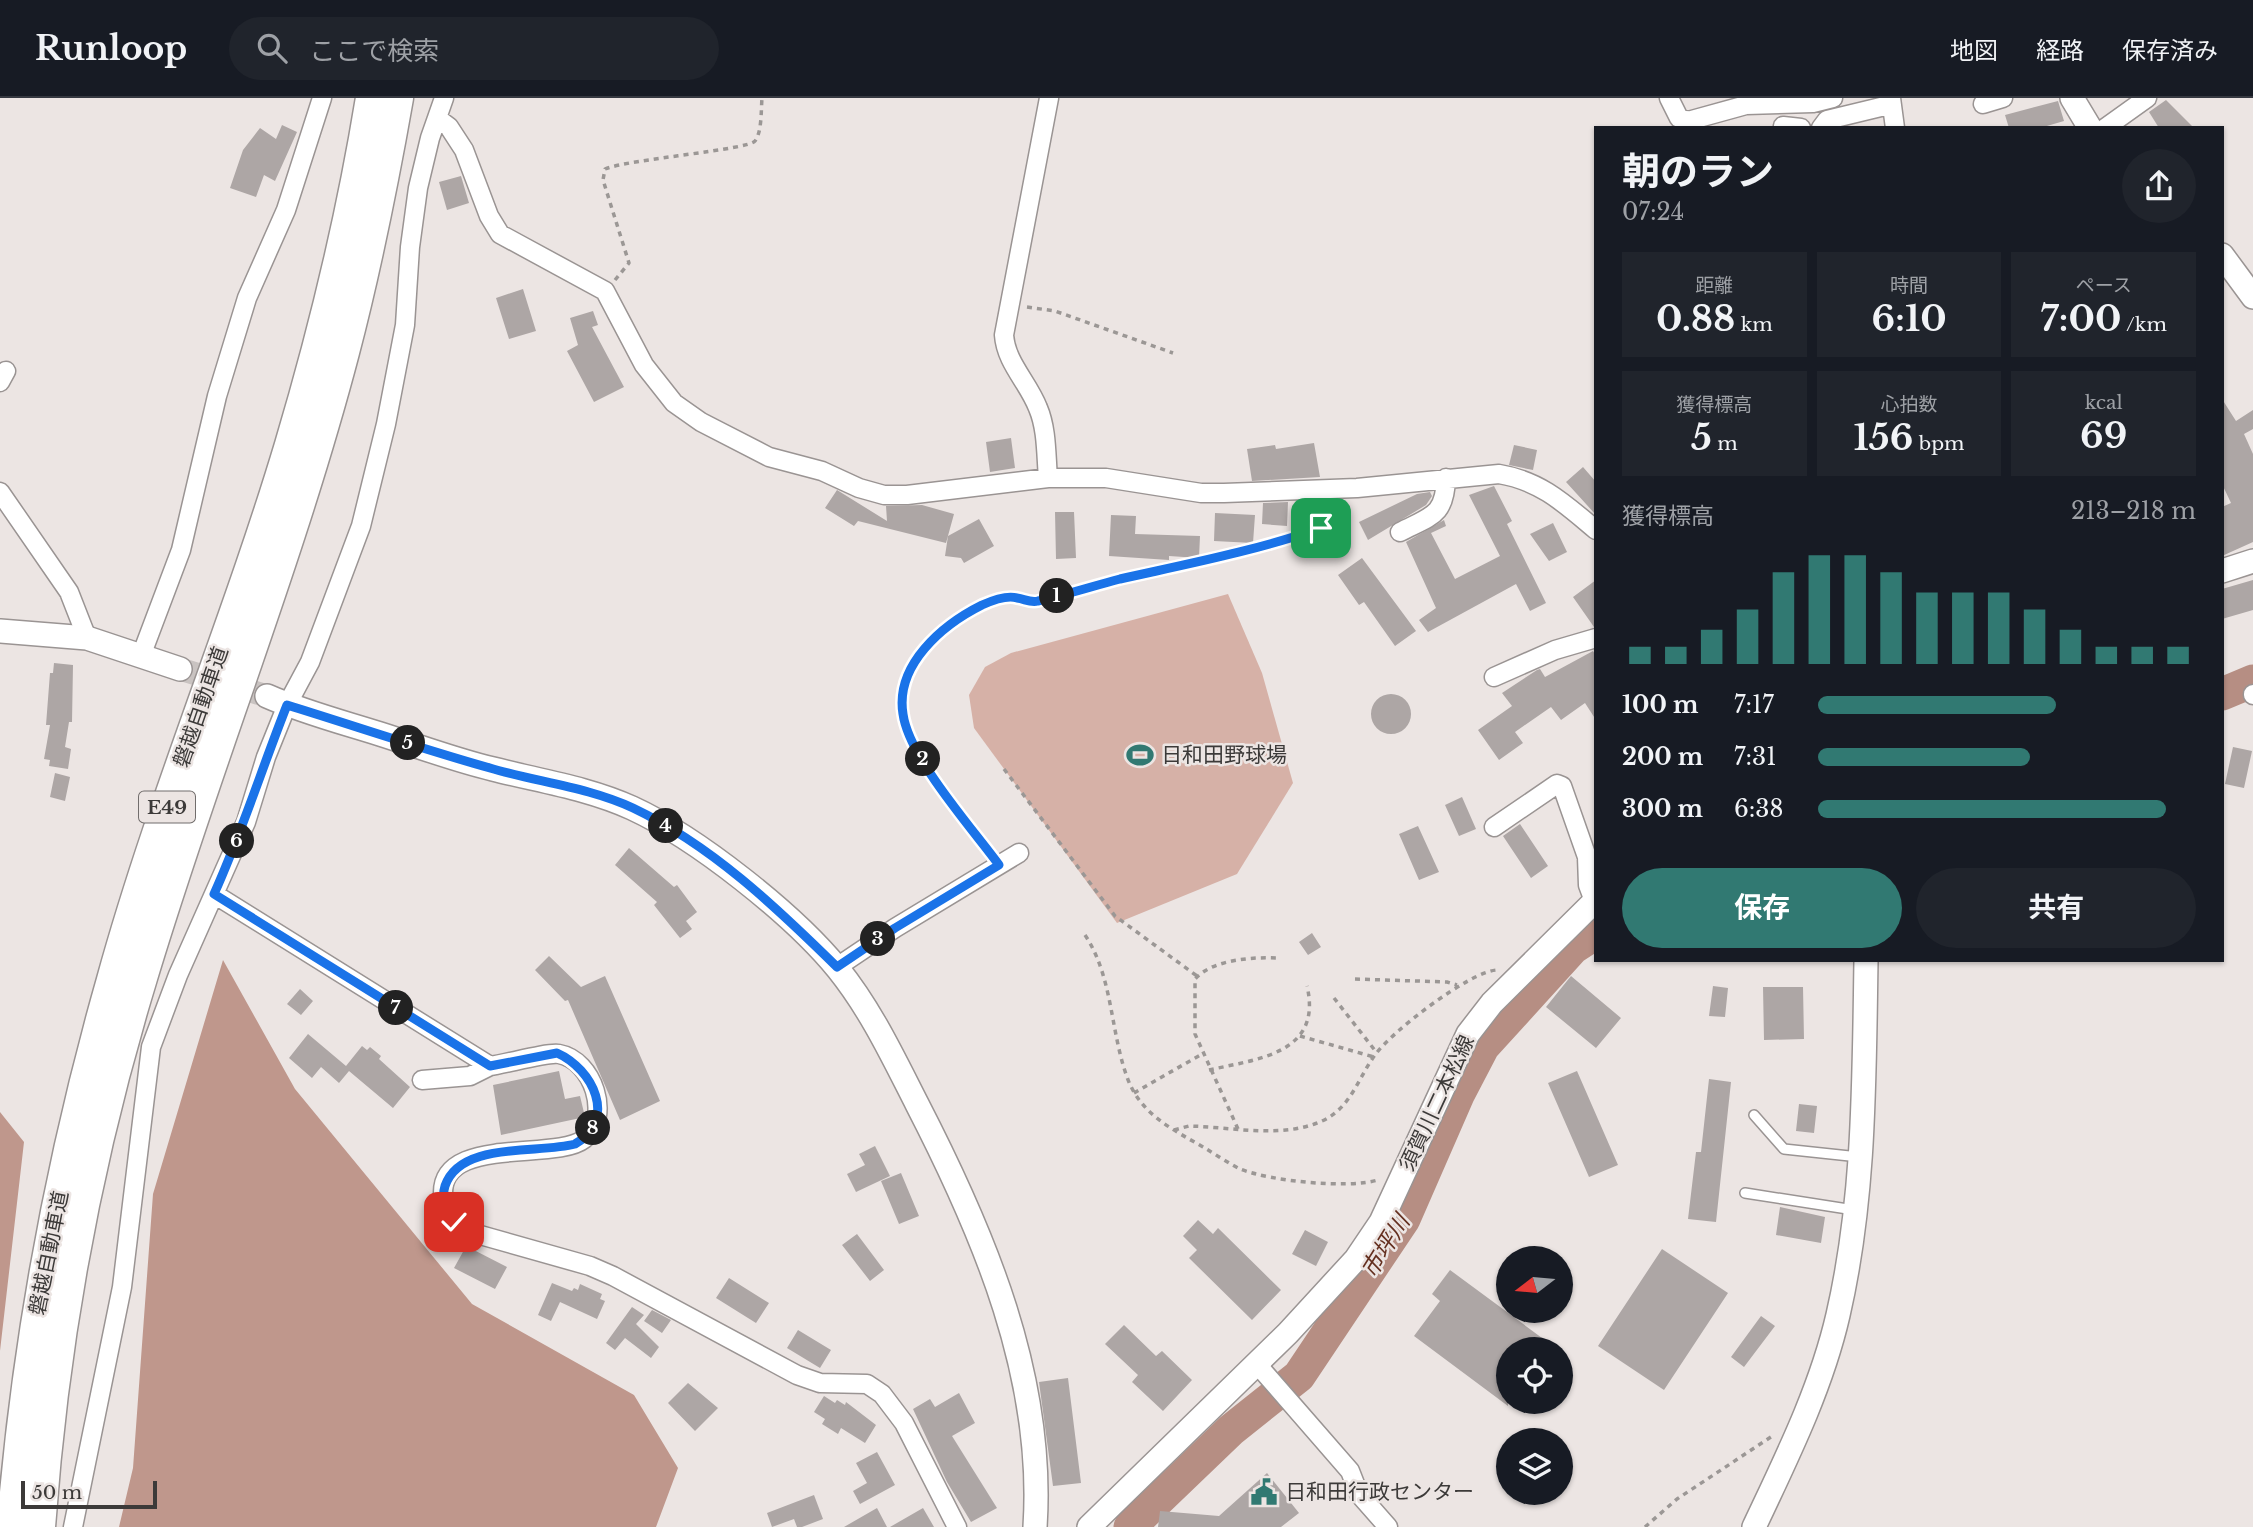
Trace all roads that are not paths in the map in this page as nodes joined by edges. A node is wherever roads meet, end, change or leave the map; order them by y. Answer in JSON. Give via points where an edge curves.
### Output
{"nodes":[{"id":1,"x":322,"y":98,"type":"edge"},
{"id":2,"x":371,"y":98,"type":"edge"},
{"id":3,"x":398,"y":98,"type":"edge"},
{"id":4,"x":444,"y":98,"type":"edge"},
{"id":5,"x":1049,"y":98,"type":"edge"},
{"id":6,"x":1669,"y":98,"type":"edge"},
{"id":7,"x":1833,"y":98,"type":"edge"},
{"id":8,"x":2003,"y":98,"type":"edge"},
{"id":9,"x":2072,"y":98,"type":"edge"},
{"id":10,"x":2147,"y":98,"type":"edge"},
{"id":11,"x":1890,"y":102,"type":"edge"},
{"id":12,"x":1983,"y":104,"type":"dead end"},
{"id":13,"x":437,"y":118,"type":"junction"},
{"id":14,"x":1822,"y":126,"type":"edge"},
{"id":15,"x":1895,"y":126,"type":"edge"},
{"id":16,"x":2089,"y":126,"type":"edge"},
{"id":17,"x":2108,"y":126,"type":"edge"},
{"id":18,"x":2224,"y":258,"type":"edge"},
{"id":19,"x":2253,"y":296,"type":"edge"},
{"id":20,"x":1048,"y":478,"type":"junction"},
{"id":21,"x":1446,"y":478,"type":"junction"},
{"id":22,"x":0,"y":492,"type":"edge"},
{"id":23,"x":1594,"y":528,"type":"edge"},
{"id":24,"x":1400,"y":532,"type":"dead end"},
{"id":25,"x":2253,"y":561,"type":"edge"},
{"id":26,"x":2224,"y":570,"type":"edge"},
{"id":27,"x":0,"y":631,"type":"edge"},
{"id":28,"x":87,"y":638,"type":"junction"},
{"id":29,"x":1594,"y":639,"type":"edge"},
{"id":30,"x":141,"y":656,"type":"junction"},
{"id":31,"x":180,"y":669,"type":"tunnel mouth"},
{"id":32,"x":1494,"y":677,"type":"dead end"},
{"id":33,"x":277,"y":700,"type":"junction"},
{"id":34,"x":1494,"y":827,"type":"dead end"},
{"id":35,"x":1019,"y":853,"type":"dead end"},
{"id":36,"x":214,"y":894,"type":"junction"},
{"id":37,"x":1594,"y":899,"type":"edge"},
{"id":38,"x":1594,"y":902,"type":"edge"},
{"id":39,"x":1866,"y":962,"type":"edge"},
{"id":40,"x":837,"y":967,"type":"junction"},
{"id":41,"x":490,"y":1066,"type":"junction"},
{"id":42,"x":422,"y":1080,"type":"dead end"},
{"id":43,"x":1754,"y":1115,"type":"dead end"},
{"id":44,"x":1860,"y":1157,"type":"junction"},
{"id":45,"x":1745,"y":1193,"type":"dead end"},
{"id":46,"x":1856,"y":1210,"type":"junction"},
{"id":47,"x":1256,"y":1363,"type":"junction"},
{"id":48,"x":12,"y":1527,"type":"edge"},
{"id":49,"x":40,"y":1527,"type":"edge"},
{"id":50,"x":73,"y":1527,"type":"edge"},
{"id":51,"x":957,"y":1527,"type":"edge"},
{"id":52,"x":1035,"y":1527,"type":"edge"},
{"id":53,"x":1089,"y":1527,"type":"edge"},
{"id":54,"x":1388,"y":1527,"type":"edge"},
{"id":55,"x":1754,"y":1527,"type":"edge"}],
"edges":[{"from":1,"to":30,"type":"street","via":[[286,210],[247,298],[217,396],[181,550]]},
{"from":2,"to":48,"type":"highway","name":"磐越自動車道","number":"E49","via":[[341,247],[289,447],[158,835],[97,1036],[40,1298]]},
{"from":3,"to":49,"type":"highway","name":"磐越自動車道","number":"E49","via":[[370,245],[314,456],[185,841],[97,1147],[66,1298]]},
{"from":4,"to":13,"type":"street"},
{"from":5,"to":20,"type":"street","via":[[1008,309],[1005,346],[1041,416]]},
{"from":6,"to":7,"type":"street","via":[[1678,118],[1688,121],[1746,106]]},
{"from":8,"to":12,"type":"street"},
{"from":9,"to":16,"type":"street"},
{"from":10,"to":17,"type":"street"},
{"from":11,"to":14,"type":"street","via":[[1827,120]]},
{"from":11,"to":15,"type":"street"},
{"from":13,"to":20,"type":"street","via":[[464,150],[500,234],[602,290],[644,365],[674,403],[701,422],[769,457],[884,495]]},
{"from":13,"to":33,"type":"street","via":[[418,188],[403,337],[361,526],[310,662]]},
{"from":18,"to":19,"type":"street"},
{"from":20,"to":21,"type":"street","via":[[1106,478],[1201,493],[1347,488]]},
{"from":21,"to":23,"type":"street","via":[[1499,474],[1531,481]]},
{"from":21,"to":24,"type":"street","via":[[1446,498],[1438,512]]},
{"from":22,"to":28,"type":"street","via":[[69,592]]},
{"from":25,"to":26,"type":"street"},
{"from":27,"to":28,"type":"street"},
{"from":28,"to":30,"type":"street"},
{"from":29,"to":32,"type":"street"},
{"from":30,"to":31,"type":"street"},
{"from":33,"to":36,"type":"street","via":[[246,822]]},
{"from":33,"to":40,"type":"street","via":[[491,769],[631,807],[710,855]]},
{"from":34,"to":37,"type":"street","via":[[1547,788],[1557,783],[1562,786],[1587,857],[1588,885]]},
{"from":35,"to":40,"type":"street"},
{"from":36,"to":41,"type":"street"},
{"from":36,"to":50,"type":"street","via":[[151,1047],[122,1287]]},
{"from":38,"to":47,"type":"street","name":"須賀川二本松線","via":[[1478,1019],[1443,1083],[1381,1222],[1356,1259]]},
{"from":39,"to":44,"type":"street"},
{"from":40,"to":52,"type":"street","via":[[879,1029],[943,1154],[990,1262],[1027,1398],[1037,1499]]},
{"from":41,"to":42,"type":"street","via":[[470,1076]]},
{"from":41,"to":51,"type":"street","via":[[557,1053],[566,1057],[585,1072],[592,1085],[598,1104],[596,1122],[575,1144],[513,1150],[468,1160],[455,1168],[446,1182],[444,1202],[460,1228],[613,1276],[797,1375],[820,1383],[867,1384],[882,1394],[904,1423]]},
{"from":43,"to":44,"type":"lane","via":[[1784,1149]]},
{"from":44,"to":46,"type":"street"},
{"from":45,"to":46,"type":"lane"},
{"from":46,"to":55,"type":"street","via":[[1838,1316],[1805,1415]]},
{"from":47,"to":53,"type":"street","name":"須賀川二本松線"},
{"from":47,"to":54,"type":"street","via":[[1350,1471],[1359,1494]]}]}
